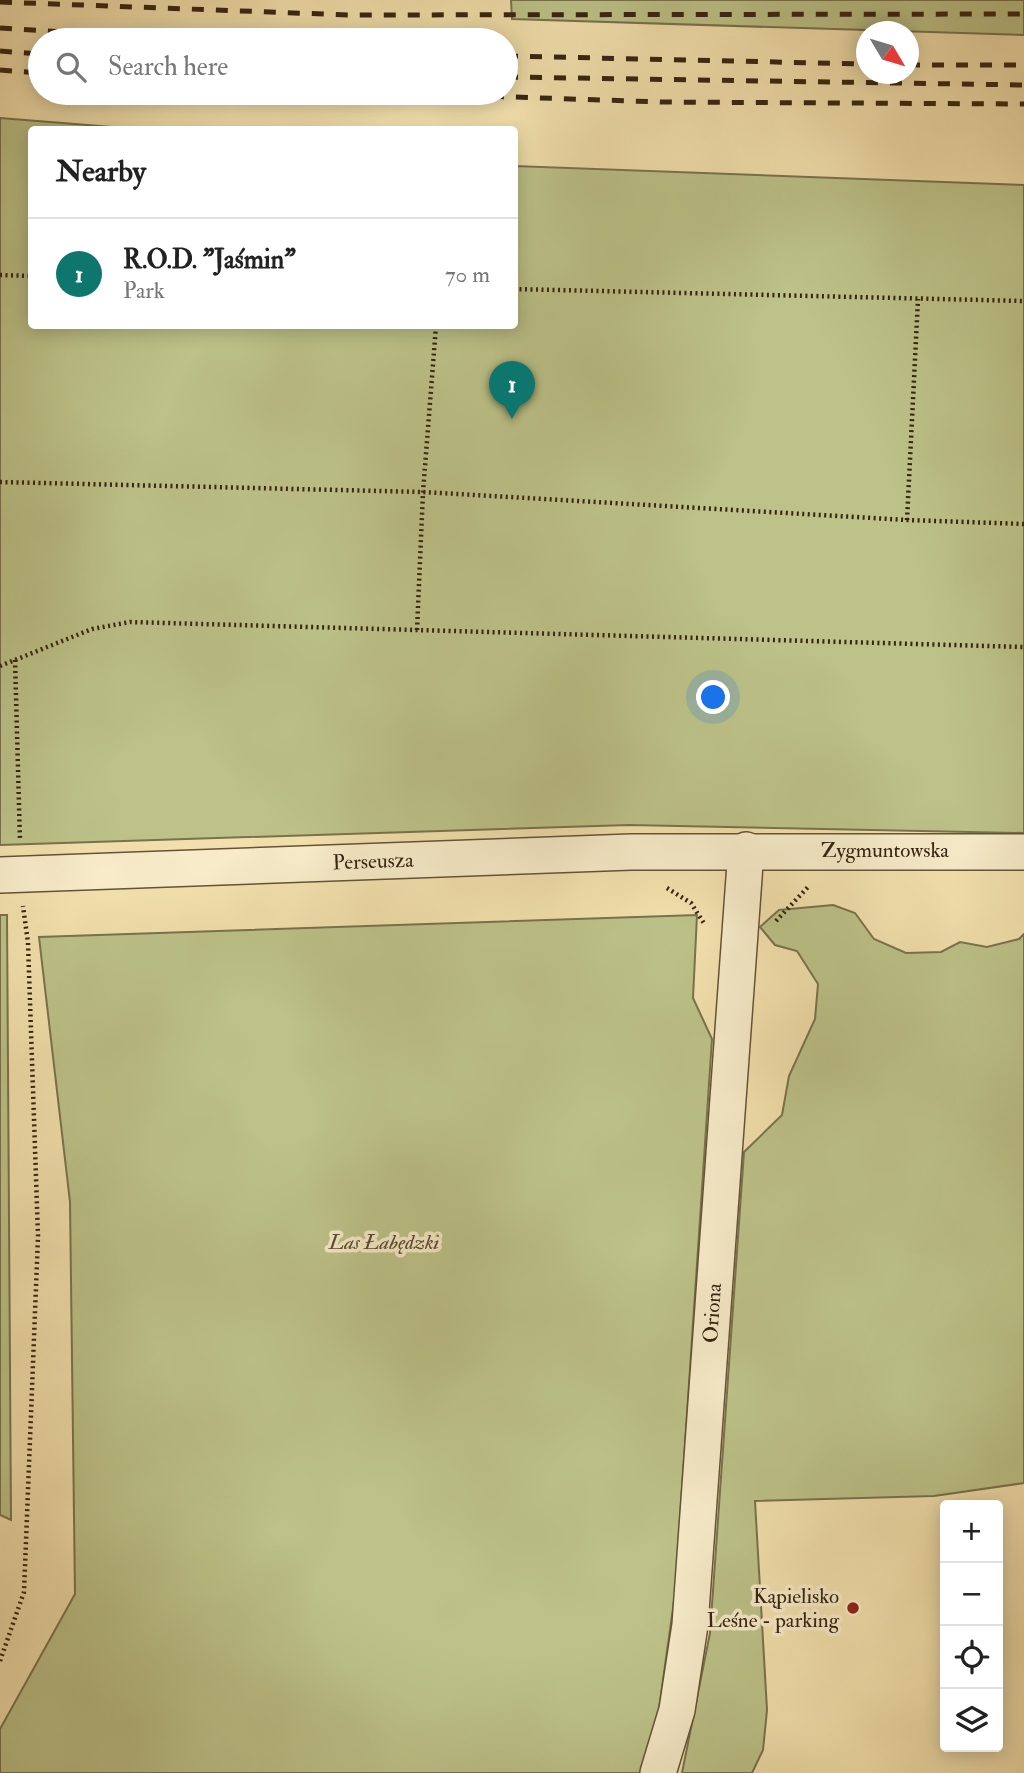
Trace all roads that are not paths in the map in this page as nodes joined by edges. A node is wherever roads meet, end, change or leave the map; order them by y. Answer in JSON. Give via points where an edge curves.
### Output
{"nodes":[{"id":1,"x":746,"y":850,"type":"junction"},
{"id":2,"x":1024,"y":852,"type":"edge"},
{"id":3,"x":14,"y":876,"type":"edge"},
{"id":4,"x":658,"y":1773,"type":"edge"}],
"edges":[{"from":1,"to":2,"type":"street","name":"Zygmuntowska"},
{"from":1,"to":3,"type":"street","name":"Perseusza"},
{"from":1,"to":4,"type":"street","name":"Oriona","via":[[690,1625],[677,1710]]}]}
